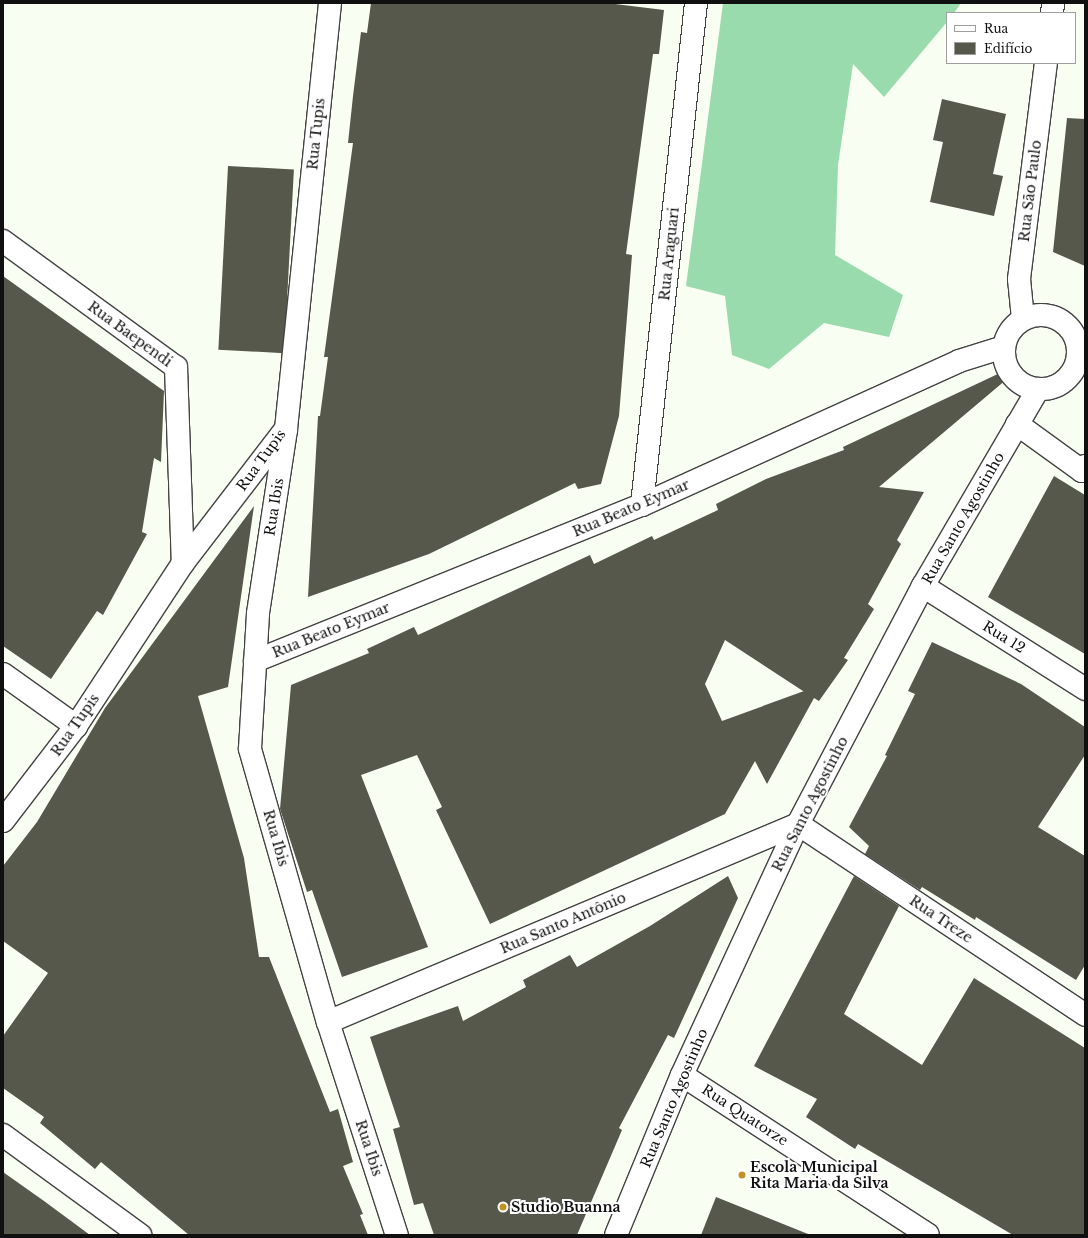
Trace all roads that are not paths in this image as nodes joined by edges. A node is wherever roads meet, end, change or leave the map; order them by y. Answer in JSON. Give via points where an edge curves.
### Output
{"nodes":[{"id":1,"x":330,"y":3,"type":"edge"},
{"id":2,"x":696,"y":3,"type":"edge"},
{"id":3,"x":1046,"y":64,"type":"edge"},
{"id":4,"x":3,"y":241,"type":"edge"},
{"id":5,"x":1023,"y":319,"type":"junction"},
{"id":6,"x":1080,"y":327,"type":"edge"},
{"id":7,"x":1004,"y":347,"type":"junction"},
{"id":8,"x":1038,"y":389,"type":"junction"},
{"id":9,"x":1017,"y":424,"type":"junction"},
{"id":10,"x":286,"y":429,"type":"junction"},
{"id":11,"x":1085,"y":466,"type":"edge"},
{"id":12,"x":642,"y":505,"type":"junction"},
{"id":13,"x":183,"y":563,"type":"junction"},
{"id":14,"x":923,"y":586,"type":"junction"},
{"id":15,"x":256,"y":661,"type":"junction"},
{"id":16,"x":3,"y":674,"type":"edge"},
{"id":17,"x":1085,"y":689,"type":"edge"},
{"id":18,"x":76,"y":726,"type":"junction"},
{"id":19,"x":3,"y":821,"type":"edge"},
{"id":20,"x":798,"y":824,"type":"junction"},
{"id":21,"x":1085,"y":1015,"type":"edge"},
{"id":22,"x":328,"y":1022,"type":"junction"},
{"id":23,"x":682,"y":1074,"type":"junction"},
{"id":24,"x":3,"y":1135,"type":"edge"},
{"id":25,"x":140,"y":1235,"type":"edge"},
{"id":26,"x":397,"y":1235,"type":"edge"},
{"id":27,"x":616,"y":1235,"type":"edge"},
{"id":28,"x":928,"y":1235,"type":"edge"}],
"edges":[{"from":1,"to":10,"type":"street","name":"Rua Tupis"},
{"from":2,"to":12,"type":"street","name":"Rua Araguari"},
{"from":3,"to":5,"type":"street","name":"Rua São Paulo","via":[[1019,279]]},
{"from":4,"to":13,"type":"street","name":"Rua Baependi","via":[[176,367]]},
{"from":5,"to":6,"type":"street","via":[[1034,315],[1046,315],[1067,325]]},
{"from":5,"to":7,"type":"street","via":[[1007,336]]},
{"from":6,"to":8,"type":"street","via":[[1077,361],[1072,373],[1063,382],[1051,388]]},
{"from":7,"to":8,"type":"street","via":[[1008,370],[1026,386]]},
{"from":7,"to":12,"type":"street","name":"Rua Beato Eymar","via":[[959,361]]},
{"from":8,"to":9,"type":"street","name":"Rua Santo Agostinho"},
{"from":9,"to":11,"type":"street","via":[[1082,471]]},
{"from":9,"to":14,"type":"street","name":"Rua Santo Agostinho"},
{"from":10,"to":13,"type":"street","name":"Rua Tupis"},
{"from":10,"to":15,"type":"street","name":"Rua Ibis","via":[[258,614]]},
{"from":12,"to":15,"type":"street","name":"Rua Beato Eymar"},
{"from":13,"to":18,"type":"street","name":"Rua Tupis"},
{"from":14,"to":17,"type":"street","name":"Rua 12"},
{"from":14,"to":20,"type":"street","name":"Rua Santo Agostinho"},
{"from":15,"to":22,"type":"street","name":"Rua Ibis","via":[[250,749]]},
{"from":16,"to":18,"type":"street"},
{"from":18,"to":19,"type":"street","name":"Rua Tupis"},
{"from":20,"to":21,"type":"street","name":"Rua Treze"},
{"from":20,"to":22,"type":"street","name":"Rua Santo Antônio"},
{"from":20,"to":23,"type":"street","name":"Rua Santo Agostinho"},
{"from":22,"to":26,"type":"street","name":"Rua Ibis"},
{"from":23,"to":27,"type":"street","name":"Rua Santo Agostinho"},
{"from":23,"to":28,"type":"street","name":"Rua Quatorze"},
{"from":24,"to":25,"type":"street"}]}
